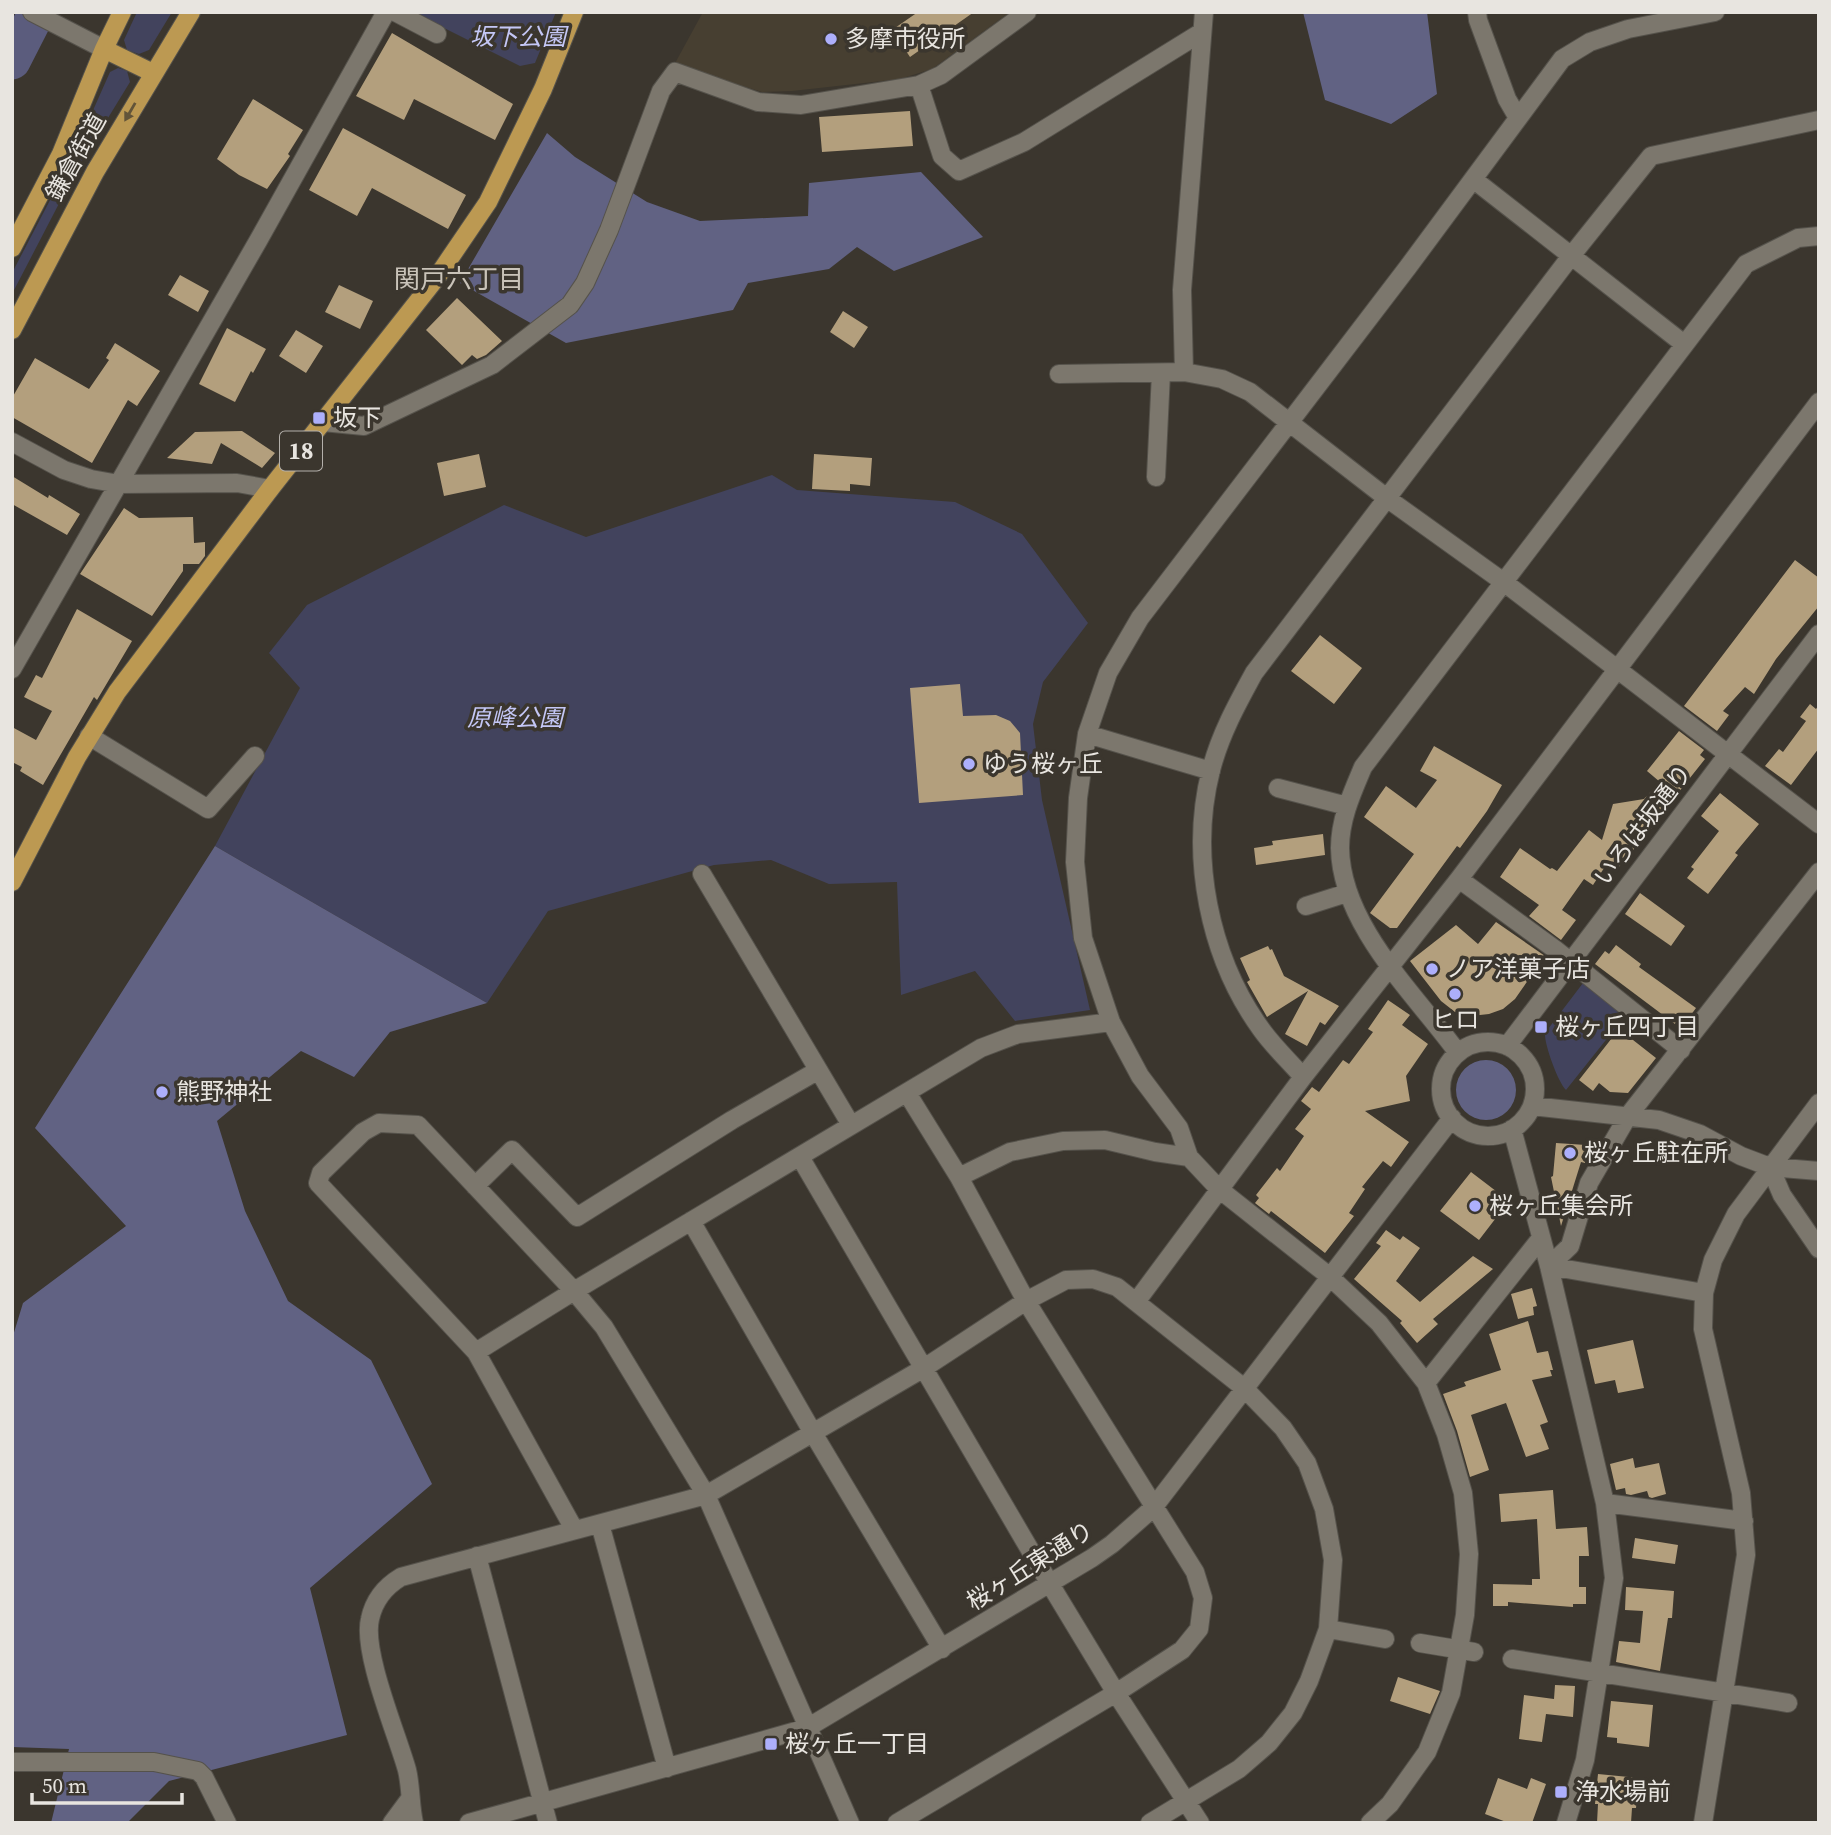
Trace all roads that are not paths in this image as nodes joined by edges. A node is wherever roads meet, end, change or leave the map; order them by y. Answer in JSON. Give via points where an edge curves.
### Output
{"nodes":[{"id":1,"x":32,"y":12,"type":"edge"},
{"id":2,"x":122,"y":12,"type":"edge"},
{"id":3,"x":191,"y":12,"type":"edge"},
{"id":4,"x":386,"y":12,"type":"edge"},
{"id":5,"x":394,"y":12,"type":"edge"},
{"id":6,"x":574,"y":12,"type":"edge"},
{"id":7,"x":1027,"y":12,"type":"edge"},
{"id":8,"x":1204,"y":12,"type":"edge"},
{"id":9,"x":1477,"y":12,"type":"edge"},
{"id":10,"x":1715,"y":12,"type":"edge"},
{"id":11,"x":1626,"y":21,"type":"edge"},
{"id":12,"x":1202,"y":32,"type":"junction"},
{"id":13,"x":437,"y":34,"type":"dead end"},
{"id":14,"x":104,"y":49,"type":"junction"},
{"id":15,"x":153,"y":73,"type":"junction"},
{"id":16,"x":919,"y":85,"type":"junction"},
{"id":17,"x":1518,"y":118,"type":"junction"},
{"id":18,"x":1819,"y":120,"type":"edge"},
{"id":19,"x":1473,"y":179,"type":"junction"},
{"id":20,"x":1819,"y":236,"type":"edge"},
{"id":21,"x":12,"y":248,"type":"edge"},
{"id":22,"x":1571,"y":256,"type":"junction"},
{"id":23,"x":12,"y":330,"type":"edge"},
{"id":24,"x":1684,"y":344,"type":"junction"},
{"id":25,"x":1184,"y":372,"type":"junction"},
{"id":26,"x":1161,"y":373,"type":"junction"},
{"id":27,"x":1059,"y":374,"type":"dead end"},
{"id":28,"x":1819,"y":402,"type":"edge"},
{"id":29,"x":1290,"y":421,"type":"junction"},
{"id":30,"x":323,"y":422,"type":"junction"},
{"id":31,"x":12,"y":442,"type":"edge"},
{"id":32,"x":1156,"y":477,"type":"dead end"},
{"id":33,"x":119,"y":484,"type":"junction"},
{"id":34,"x":270,"y":489,"type":"junction"},
{"id":35,"x":1388,"y":499,"type":"junction"},
{"id":36,"x":1505,"y":583,"type":"junction"},
{"id":37,"x":1819,"y":634,"type":"edge"},
{"id":38,"x":1615,"y":669,"type":"junction"},
{"id":39,"x":12,"y":670,"type":"edge"},
{"id":40,"x":1087,"y":734,"type":"junction"},
{"id":41,"x":89,"y":736,"type":"junction"},
{"id":42,"x":1726,"y":754,"type":"junction"},
{"id":43,"x":255,"y":757,"type":"dead end"},
{"id":44,"x":1211,"y":771,"type":"junction"},
{"id":45,"x":1278,"y":788,"type":"dead end"},
{"id":46,"x":1347,"y":806,"type":"junction"},
{"id":47,"x":1819,"y":824,"type":"edge"},
{"id":48,"x":1819,"y":872,"type":"edge"},
{"id":49,"x":702,"y":874,"type":"dead end"},
{"id":50,"x":1459,"y":879,"type":"junction"},
{"id":51,"x":12,"y":882,"type":"edge"},
{"id":52,"x":1347,"y":893,"type":"junction"},
{"id":53,"x":1306,"y":906,"type":"dead end"},
{"id":54,"x":1571,"y":962,"type":"junction"},
{"id":55,"x":1391,"y":966,"type":"junction"},
{"id":56,"x":1111,"y":1022,"type":"junction"},
{"id":57,"x":1507,"y":1046,"type":"junction"},
{"id":58,"x":1681,"y":1049,"type":"junction"},
{"id":59,"x":1458,"y":1053,"type":"junction"},
{"id":60,"x":817,"y":1071,"type":"junction"},
{"id":61,"x":1303,"y":1077,"type":"junction"},
{"id":62,"x":907,"y":1093,"type":"junction"},
{"id":63,"x":1819,"y":1103,"type":"edge"},
{"id":64,"x":1532,"y":1106,"type":"junction"},
{"id":65,"x":1628,"y":1116,"type":"junction"},
{"id":66,"x":1451,"y":1118,"type":"junction"},
{"id":67,"x":850,"y":1125,"type":"junction"},
{"id":68,"x":1512,"y":1129,"type":"junction"},
{"id":69,"x":800,"y":1157,"type":"junction"},
{"id":70,"x":1189,"y":1157,"type":"junction"},
{"id":71,"x":1770,"y":1167,"type":"junction"},
{"id":72,"x":1819,"y":1171,"type":"edge"},
{"id":73,"x":959,"y":1177,"type":"junction"},
{"id":74,"x":475,"y":1186,"type":"junction"},
{"id":75,"x":1219,"y":1189,"type":"junction"},
{"id":76,"x":691,"y":1221,"type":"junction"},
{"id":77,"x":1541,"y":1238,"type":"junction"},
{"id":78,"x":1819,"y":1248,"type":"edge"},
{"id":79,"x":1549,"y":1266,"type":"junction"},
{"id":80,"x":1329,"y":1276,"type":"junction"},
{"id":81,"x":573,"y":1291,"type":"junction"},
{"id":82,"x":1704,"y":1293,"type":"junction"},
{"id":83,"x":1026,"y":1301,"type":"junction"},
{"id":84,"x":1136,"y":1302,"type":"junction"},
{"id":85,"x":476,"y":1352,"type":"junction"},
{"id":86,"x":924,"y":1368,"type":"junction"},
{"id":87,"x":1426,"y":1383,"type":"junction"},
{"id":88,"x":1244,"y":1388,"type":"junction"},
{"id":89,"x":813,"y":1433,"type":"junction"},
{"id":90,"x":706,"y":1495,"type":"junction"},
{"id":91,"x":1605,"y":1503,"type":"junction"},
{"id":92,"x":1153,"y":1508,"type":"junction"},
{"id":93,"x":1744,"y":1521,"type":"junction"},
{"id":94,"x":600,"y":1524,"type":"junction"},
{"id":95,"x":574,"y":1529,"type":"junction"},
{"id":96,"x":477,"y":1556,"type":"junction"},
{"id":97,"x":1050,"y":1584,"type":"junction"},
{"id":98,"x":1328,"y":1629,"type":"junction"},
{"id":99,"x":1385,"y":1639,"type":"dead end"},
{"id":100,"x":1420,"y":1643,"type":"dead end"},
{"id":101,"x":942,"y":1649,"type":"junction"},
{"id":102,"x":1466,"y":1651,"type":"junction"},
{"id":103,"x":1512,"y":1659,"type":"dead end"},
{"id":104,"x":1599,"y":1673,"type":"junction"},
{"id":105,"x":1724,"y":1692,"type":"junction"},
{"id":106,"x":1116,"y":1693,"type":"junction"},
{"id":107,"x":1788,"y":1703,"type":"dead end"},
{"id":108,"x":807,"y":1728,"type":"junction"},
{"id":109,"x":12,"y":1762,"type":"edge"},
{"id":110,"x":667,"y":1768,"type":"junction"},
{"id":111,"x":409,"y":1800,"type":"junction"},
{"id":112,"x":542,"y":1801,"type":"junction"},
{"id":113,"x":1187,"y":1801,"type":"junction"},
{"id":114,"x":227,"y":1823,"type":"edge"},
{"id":115,"x":392,"y":1823,"type":"edge"},
{"id":116,"x":414,"y":1823,"type":"edge"},
{"id":117,"x":469,"y":1823,"type":"edge"},
{"id":118,"x":548,"y":1823,"type":"edge"},
{"id":119,"x":850,"y":1823,"type":"edge"},
{"id":120,"x":897,"y":1823,"type":"edge"},
{"id":121,"x":1150,"y":1823,"type":"edge"},
{"id":122,"x":1200,"y":1823,"type":"edge"},
{"id":123,"x":1370,"y":1823,"type":"edge"},
{"id":124,"x":1566,"y":1823,"type":"edge"},
{"id":125,"x":1703,"y":1823,"type":"edge"}],
"edges":[{"from":1,"to":14,"type":"street"},
{"from":2,"to":14,"type":"main road","name":"鎌倉街道"},
{"from":3,"to":15,"type":"main road","name":"鎌倉街道"},
{"from":4,"to":33,"type":"street"},
{"from":5,"to":13,"type":"street"},
{"from":6,"to":30,"type":"main road","number":"18","via":[[543,89],[488,202],[437,277]]},
{"from":7,"to":16,"type":"street","via":[[941,75]]},
{"from":8,"to":12,"type":"street"},
{"from":9,"to":17,"type":"street"},
{"from":10,"to":11,"type":"street"},
{"from":11,"to":17,"type":"street","via":[[1562,59]]},
{"from":12,"to":16,"type":"street","via":[[1024,142],[959,171],[942,156]]},
{"from":12,"to":25,"type":"street","via":[[1182,290]]},
{"from":14,"to":15,"type":"main road"},
{"from":14,"to":21,"type":"main road","name":"鎌倉街道","via":[[61,154]]},
{"from":15,"to":23,"type":"main road","name":"鎌倉街道","one_way":true},
{"from":16,"to":30,"type":"street","via":[[801,105],[758,102],[676,72],[661,91],[609,230],[570,305],[492,365],[364,426]]},
{"from":17,"to":19,"type":"street"},
{"from":18,"to":22,"type":"street","via":[[1651,156]]},
{"from":19,"to":22,"type":"street"},
{"from":19,"to":29,"type":"street"},
{"from":20,"to":24,"type":"street","via":[[1798,237],[1746,264]]},
{"from":22,"to":24,"type":"street"},
{"from":22,"to":35,"type":"street"},
{"from":24,"to":36,"type":"street"},
{"from":25,"to":26,"type":"street"},
{"from":25,"to":29,"type":"street","via":[[1222,379],[1250,392]]},
{"from":26,"to":27,"type":"street"},
{"from":26,"to":32,"type":"street"},
{"from":28,"to":38,"type":"street"},
{"from":29,"to":35,"type":"street"},
{"from":29,"to":40,"type":"street","via":[[1140,618],[1108,673]]},
{"from":30,"to":34,"type":"main road","number":"18"},
{"from":31,"to":33,"type":"street","via":[[64,470]]},
{"from":33,"to":34,"type":"street","via":[[237,483]]},
{"from":33,"to":39,"type":"street"},
{"from":34,"to":41,"type":"main road","number":"18"},
{"from":35,"to":36,"type":"street"},
{"from":35,"to":44,"type":"street","via":[[1254,673],[1227,724]]},
{"from":36,"to":38,"type":"street"},
{"from":36,"to":46,"type":"street","via":[[1363,767]]},
{"from":37,"to":42,"type":"street","name":"いろは坂通り"},
{"from":38,"to":42,"type":"street"},
{"from":38,"to":50,"type":"street"},
{"from":40,"to":44,"type":"street"},
{"from":40,"to":56,"type":"street","via":[[1075,862],[1083,938]]},
{"from":41,"to":43,"type":"street","via":[[208,809]]},
{"from":41,"to":51,"type":"main road","number":"18"},
{"from":42,"to":47,"type":"street"},
{"from":42,"to":54,"type":"street","name":"いろは坂通り"},
{"from":44,"to":61,"type":"street","via":[[1202,831],[1209,914],[1232,981],[1261,1029]]},
{"from":45,"to":46,"type":"street"},
{"from":46,"to":52,"type":"street","via":[[1340,848]]},
{"from":48,"to":58,"type":"street"},
{"from":49,"to":60,"type":"street"},
{"from":50,"to":54,"type":"street"},
{"from":50,"to":55,"type":"street"},
{"from":52,"to":53,"type":"street"},
{"from":52,"to":55,"type":"street"},
{"from":54,"to":57,"type":"street","name":"いろは坂通り"},
{"from":54,"to":58,"type":"street"},
{"from":55,"to":59,"type":"street"},
{"from":55,"to":61,"type":"street"},
{"from":56,"to":62,"type":"street","via":[[1018,1034],[981,1048]]},
{"from":56,"to":70,"type":"street","via":[[1140,1076],[1179,1128]]},
{"from":57,"to":59,"type":"street","via":[[1483,1042]]},
{"from":57,"to":64,"type":"street","via":[[1529,1066],[1534,1079]]},
{"from":58,"to":65,"type":"street"},
{"from":59,"to":66,"type":"street","via":[[1446,1070],[1441,1091]]},
{"from":60,"to":67,"type":"street"},
{"from":60,"to":74,"type":"street","via":[[577,1217],[512,1150]]},
{"from":61,"to":75,"type":"street"},
{"from":62,"to":67,"type":"street"},
{"from":62,"to":73,"type":"street"},
{"from":63,"to":71,"type":"street"},
{"from":64,"to":65,"type":"street"},
{"from":64,"to":68,"type":"street"},
{"from":65,"to":71,"type":"street","via":[[1659,1120],[1700,1134]]},
{"from":65,"to":79,"type":"street","via":[[1588,1183],[1570,1246]]},
{"from":66,"to":68,"type":"street","via":[[1486,1136]]},
{"from":66,"to":80,"type":"street","name":"桜ヶ丘東通り"},
{"from":67,"to":69,"type":"street"},
{"from":68,"to":77,"type":"street"},
{"from":69,"to":76,"type":"street"},
{"from":69,"to":86,"type":"street"},
{"from":70,"to":73,"type":"street","via":[[1105,1140],[1062,1141],[1010,1152]]},
{"from":70,"to":75,"type":"street"},
{"from":71,"to":72,"type":"street"},
{"from":71,"to":78,"type":"street","via":[[1782,1195]]},
{"from":71,"to":82,"type":"street","via":[[1736,1214],[1713,1260]]},
{"from":73,"to":83,"type":"street"},
{"from":74,"to":81,"type":"street"},
{"from":74,"to":85,"type":"street","via":[[418,1125],[402,1123],[379,1124],[363,1132],[321,1174],[318,1183]]},
{"from":75,"to":80,"type":"street"},
{"from":75,"to":84,"type":"street"},
{"from":76,"to":81,"type":"street"},
{"from":76,"to":89,"type":"street"},
{"from":77,"to":79,"type":"street"},
{"from":77,"to":87,"type":"street"},
{"from":79,"to":82,"type":"street"},
{"from":79,"to":91,"type":"street"},
{"from":80,"to":87,"type":"street","via":[[1379,1323]]},
{"from":80,"to":88,"type":"street","name":"桜ヶ丘東通り"},
{"from":81,"to":85,"type":"street"},
{"from":81,"to":90,"type":"street","via":[[604,1327]]},
{"from":82,"to":93,"type":"street","via":[[1707,1354]]},
{"from":83,"to":84,"type":"street","via":[[1066,1280],[1093,1279],[1117,1287]]},
{"from":83,"to":86,"type":"street"},
{"from":83,"to":92,"type":"street"},
{"from":84,"to":88,"type":"street"},
{"from":85,"to":95,"type":"street"},
{"from":86,"to":89,"type":"street"},
{"from":86,"to":97,"type":"street"},
{"from":87,"to":102,"type":"street","via":[[1464,1493],[1469,1554]]},
{"from":88,"to":92,"type":"street","name":"桜ヶ丘東通り"},
{"from":88,"to":98,"type":"street","via":[[1283,1428],[1307,1463],[1324,1508],[1333,1560]]},
{"from":89,"to":90,"type":"street"},
{"from":89,"to":101,"type":"street"},
{"from":90,"to":94,"type":"street"},
{"from":90,"to":108,"type":"street"},
{"from":91,"to":93,"type":"street"},
{"from":91,"to":104,"type":"street","via":[[1614,1578]]},
{"from":92,"to":97,"type":"street","name":"桜ヶ丘東通り","via":[[1112,1544]]},
{"from":92,"to":106,"type":"street","via":[[1195,1573],[1203,1598],[1199,1629],[1182,1650]]},
{"from":93,"to":105,"type":"street","via":[[1746,1555]]},
{"from":94,"to":95,"type":"street"},
{"from":94,"to":110,"type":"street"},
{"from":95,"to":96,"type":"street"},
{"from":96,"to":111,"type":"street","via":[[401,1577],[380,1596],[369,1620],[375,1667],[408,1772]]},
{"from":96,"to":112,"type":"street"},
{"from":97,"to":101,"type":"street","name":"桜ヶ丘東通り"},
{"from":97,"to":106,"type":"street"},
{"from":98,"to":99,"type":"street"},
{"from":98,"to":113,"type":"street","via":[[1293,1713],[1269,1743],[1239,1769]]},
{"from":100,"to":102,"type":"street"},
{"from":101,"to":108,"type":"street","name":"桜ヶ丘東通り"},
{"from":102,"to":123,"type":"street","via":[[1427,1752],[1390,1804]]},
{"from":103,"to":104,"type":"street"},
{"from":104,"to":105,"type":"street"},
{"from":104,"to":124,"type":"street","via":[[1585,1760]]},
{"from":105,"to":107,"type":"street"},
{"from":105,"to":125,"type":"street"},
{"from":106,"to":113,"type":"street"},
{"from":106,"to":120,"type":"street"},
{"from":108,"to":110,"type":"street","name":"桜ヶ丘東通り"},
{"from":108,"to":119,"type":"street"},
{"from":109,"to":114,"type":"street","via":[[154,1762],[198,1771]]},
{"from":110,"to":112,"type":"street","name":"桜ヶ丘東通り"},
{"from":111,"to":115,"type":"street"},
{"from":111,"to":116,"type":"street"},
{"from":112,"to":117,"type":"street","name":"桜ヶ丘東通り"},
{"from":112,"to":118,"type":"street"},
{"from":113,"to":121,"type":"street"},
{"from":113,"to":122,"type":"street"}]}
